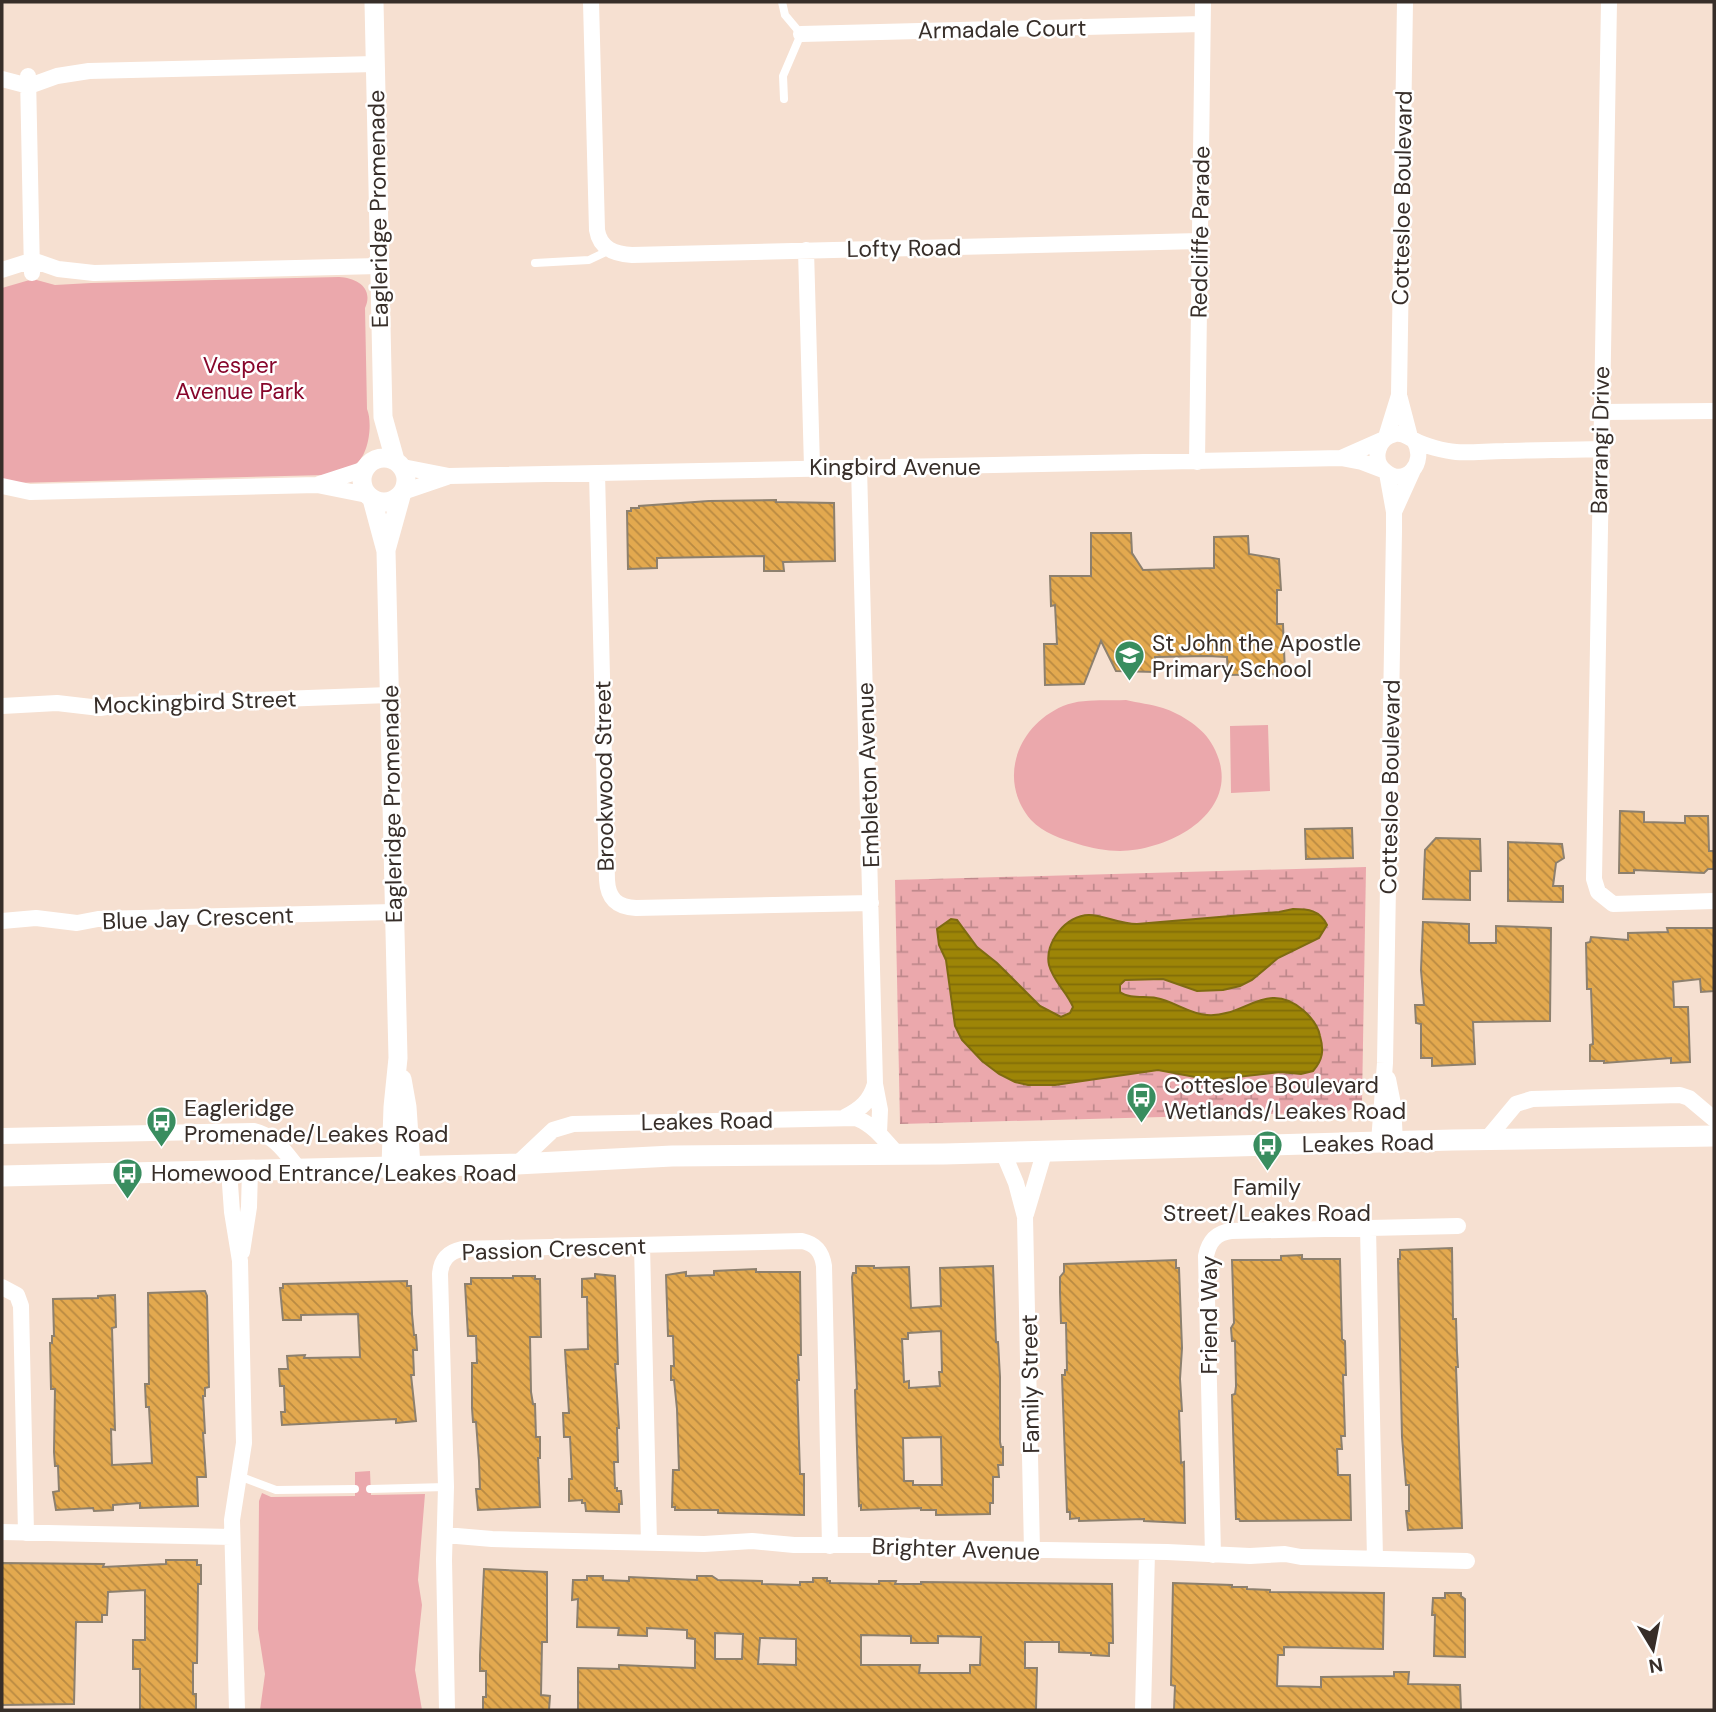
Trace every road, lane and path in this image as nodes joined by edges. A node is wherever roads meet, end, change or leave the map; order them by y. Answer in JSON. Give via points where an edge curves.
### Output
{"nodes":[{"id":1,"x":374,"y":2,"type":"edge"},
{"id":2,"x":591,"y":2,"type":"edge"},
{"id":3,"x":782,"y":2,"type":"edge"},
{"id":4,"x":1203,"y":2,"type":"edge"},
{"id":5,"x":1405,"y":2,"type":"edge"},
{"id":6,"x":1609,"y":2,"type":"edge"},
{"id":7,"x":1202,"y":24,"type":"junction"},
{"id":8,"x":801,"y":34,"type":"junction"},
{"id":9,"x":375,"y":64,"type":"junction"},
{"id":10,"x":2,"y":68,"type":"edge"},
{"id":11,"x":2,"y":79,"type":"edge"},
{"id":12,"x":28,"y":80,"type":"junction"},
{"id":13,"x":784,"y":99,"type":"dead end"},
{"id":14,"x":1200,"y":241,"type":"junction"},
{"id":15,"x":610,"y":250,"type":"junction"},
{"id":16,"x":806,"y":250,"type":"junction"},
{"id":17,"x":535,"y":263,"type":"dead end"},
{"id":18,"x":379,"y":266,"type":"junction"},
{"id":19,"x":32,"y":267,"type":"junction"},
{"id":20,"x":2,"y":271,"type":"edge"},
{"id":21,"x":2,"y":281,"type":"edge"},
{"id":22,"x":1399,"y":395,"type":"junction"},
{"id":23,"x":1714,"y":411,"type":"edge"},
{"id":24,"x":1601,"y":412,"type":"junction"},
{"id":25,"x":383,"y":417,"type":"junction"},
{"id":26,"x":1385,"y":438,"type":"junction"},
{"id":27,"x":1412,"y":439,"type":"junction"},
{"id":28,"x":1600,"y":449,"type":"junction"},
{"id":29,"x":1455,"y":452,"type":"junction"},
{"id":30,"x":1340,"y":458,"type":"junction"},
{"id":31,"x":1197,"y":461,"type":"junction"},
{"id":32,"x":399,"y":464,"type":"junction"},
{"id":33,"x":366,"y":466,"type":"junction"},
{"id":34,"x":812,"y":467,"type":"junction"},
{"id":35,"x":859,"y":467,"type":"junction"},
{"id":36,"x":1415,"y":469,"type":"junction"},
{"id":37,"x":1385,"y":471,"type":"junction"},
{"id":38,"x":597,"y":473,"type":"junction"},
{"id":39,"x":449,"y":476,"type":"junction"},
{"id":40,"x":317,"y":485,"type":"junction"},
{"id":41,"x":2,"y":486,"type":"edge"},
{"id":42,"x":30,"y":492,"type":"junction"},
{"id":43,"x":402,"y":494,"type":"junction"},
{"id":44,"x":2,"y":497,"type":"edge"},
{"id":45,"x":369,"y":497,"type":"junction"},
{"id":46,"x":1394,"y":512,"type":"junction"},
{"id":47,"x":386,"y":551,"type":"junction"},
{"id":48,"x":389,"y":695,"type":"junction"},
{"id":49,"x":2,"y":706,"type":"edge"},
{"id":50,"x":1714,"y":901,"type":"edge"},
{"id":51,"x":871,"y":903,"type":"junction"},
{"id":52,"x":394,"y":912,"type":"junction"},
{"id":53,"x":2,"y":921,"type":"edge"},
{"id":54,"x":875,"y":1084,"type":"junction"},
{"id":55,"x":845,"y":1117,"type":"junction"},
{"id":56,"x":1714,"y":1119,"type":"edge"},
{"id":57,"x":879,"y":1133,"type":"junction"},
{"id":58,"x":2,"y":1136,"type":"edge"},
{"id":59,"x":1714,"y":1136,"type":"edge"},
{"id":60,"x":1486,"y":1140,"type":"junction"},
{"id":61,"x":1387,"y":1142,"type":"junction"},
{"id":62,"x":1045,"y":1150,"type":"junction"},
{"id":63,"x":1003,"y":1152,"type":"junction"},
{"id":64,"x":897,"y":1154,"type":"junction"},
{"id":65,"x":517,"y":1164,"type":"junction"},
{"id":66,"x":401,"y":1166,"type":"junction"},
{"id":67,"x":298,"y":1168,"type":"junction"},
{"id":68,"x":250,"y":1169,"type":"junction"},
{"id":69,"x":229,"y":1170,"type":"junction"},
{"id":70,"x":2,"y":1176,"type":"edge"},
{"id":71,"x":1025,"y":1217,"type":"junction"},
{"id":72,"x":1458,"y":1226,"type":"dead end"},
{"id":73,"x":1368,"y":1228,"type":"junction"},
{"id":74,"x":642,"y":1245,"type":"junction"},
{"id":75,"x":240,"y":1261,"type":"junction"},
{"id":76,"x":2,"y":1287,"type":"edge"},
{"id":77,"x":239,"y":1476,"type":"junction"},
{"id":78,"x":446,"y":1487,"type":"junction"},
{"id":79,"x":355,"y":1489,"type":"dead end"},
{"id":80,"x":370,"y":1489,"type":"dead end"},
{"id":81,"x":2,"y":1532,"type":"edge"},
{"id":82,"x":26,"y":1533,"type":"junction"},
{"id":83,"x":445,"y":1535,"type":"junction"},
{"id":84,"x":232,"y":1536,"type":"junction"},
{"id":85,"x":649,"y":1543,"type":"junction"},
{"id":86,"x":830,"y":1546,"type":"junction"},
{"id":87,"x":1032,"y":1551,"type":"junction"},
{"id":88,"x":1147,"y":1552,"type":"junction"},
{"id":89,"x":1213,"y":1555,"type":"junction"},
{"id":90,"x":1375,"y":1559,"type":"junction"},
{"id":91,"x":1467,"y":1561,"type":"dead end"},
{"id":92,"x":237,"y":1710,"type":"edge"},
{"id":93,"x":447,"y":1710,"type":"edge"},
{"id":94,"x":1143,"y":1710,"type":"edge"}],
"edges":[{"from":1,"to":9,"type":"street","name":"Eagleridge Promenade"},
{"from":2,"to":15,"type":"street","via":[[597,230]]},
{"from":3,"to":8,"type":"lane","via":[[785,15]]},
{"from":4,"to":7,"type":"street","name":"Redcliffe Parade"},
{"from":5,"to":22,"type":"street","name":"Cottesloe Boulevard"},
{"from":6,"to":24,"type":"street","name":"Barrangi Drive"},
{"from":7,"to":8,"type":"street","name":"Armadale Court"},
{"from":7,"to":14,"type":"street","name":"Redcliffe Parade"},
{"from":8,"to":13,"type":"lane","via":[[783,76]]},
{"from":9,"to":12,"type":"street","via":[[89,71]]},
{"from":9,"to":18,"type":"street","name":"Eagleridge Promenade"},
{"from":10,"to":12,"type":"street"},
{"from":11,"to":12,"type":"street"},
{"from":12,"to":19,"type":"street"},
{"from":14,"to":16,"type":"street","name":"Lofty Road"},
{"from":14,"to":31,"type":"street","name":"Redcliffe Parade"},
{"from":15,"to":16,"type":"street","name":"Lofty Road","via":[[632,255]]},
{"from":15,"to":17,"type":"lane","name":"Lofty Road","via":[[589,260]]},
{"from":16,"to":34,"type":"street"},
{"from":18,"to":19,"type":"street","via":[[93,273],[67,279]]},
{"from":18,"to":25,"type":"street","name":"Eagleridge Promenade"},
{"from":19,"to":20,"type":"street"},
{"from":19,"to":21,"type":"street"},
{"from":22,"to":26,"type":"street","name":"Cottesloe Boulevard"},
{"from":22,"to":27,"type":"street","name":"Cottesloe Boulevard"},
{"from":23,"to":24,"type":"street"},
{"from":24,"to":28,"type":"street","name":"Barrangi Drive"},
{"from":25,"to":32,"type":"street","name":"Eagleridge Promenade"},
{"from":25,"to":33,"type":"street","name":"Eagleridge Promenade"},
{"from":26,"to":27,"type":"street","via":[[1398,433]]},
{"from":26,"to":30,"type":"street","name":"Kingbird Avenue"},
{"from":26,"to":37,"type":"street","via":[[1377,458]]},
{"from":27,"to":29,"type":"street"},
{"from":27,"to":36,"type":"street","via":[[1420,453]]},
{"from":28,"to":29,"type":"street"},
{"from":28,"to":50,"type":"street","name":"Barrangi Drive","via":[[1594,879],[1598,892],[1613,904]]},
{"from":29,"to":36,"type":"street"},
{"from":30,"to":31,"type":"street","name":"Kingbird Avenue"},
{"from":30,"to":37,"type":"street","name":"Kingbird Avenue"},
{"from":31,"to":35,"type":"street","name":"Kingbird Avenue"},
{"from":32,"to":33,"type":"street","via":[[381,458]]},
{"from":32,"to":39,"type":"street","name":"Kingbird Avenue"},
{"from":32,"to":43,"type":"street","via":[[407,479]]},
{"from":33,"to":40,"type":"street"},
{"from":33,"to":45,"type":"street","via":[[362,482]]},
{"from":34,"to":35,"type":"street","name":"Kingbird Avenue"},
{"from":34,"to":38,"type":"street","name":"Kingbird Avenue"},
{"from":35,"to":51,"type":"street","name":"Embleton Avenue"},
{"from":36,"to":37,"type":"street","via":[[1401,476]]},
{"from":36,"to":46,"type":"street","name":"Cottesloe Boulevard"},
{"from":37,"to":46,"type":"street","name":"Cottesloe Boulevard"},
{"from":38,"to":39,"type":"street","name":"Kingbird Avenue"},
{"from":38,"to":51,"type":"street","name":"Brookwood Street","via":[[610,897],[620,906],[636,908]]},
{"from":39,"to":43,"type":"street","name":"Kingbird Avenue"},
{"from":40,"to":42,"type":"street"},
{"from":40,"to":45,"type":"street"},
{"from":41,"to":42,"type":"street"},
{"from":42,"to":44,"type":"street"},
{"from":43,"to":45,"type":"street","via":[[390,502]]},
{"from":43,"to":47,"type":"street","name":"Eagleridge Promenade"},
{"from":45,"to":47,"type":"street","name":"Eagleridge Promenade"},
{"from":46,"to":61,"type":"street","name":"Cottesloe Boulevard","via":[[1385,1063],[1393,1104]]},
{"from":47,"to":48,"type":"street","name":"Eagleridge Promenade"},
{"from":48,"to":49,"type":"street","name":"Mockingbird Street","via":[[100,708],[57,703]]},
{"from":48,"to":52,"type":"street","name":"Eagleridge Promenade"},
{"from":51,"to":54,"type":"street","name":"Embleton Avenue"},
{"from":52,"to":53,"type":"street","name":"Blue Jay Crescent","via":[[77,923],[36,918]]},
{"from":52,"to":66,"type":"street","name":"Eagleridge Promenade","via":[[398,1058],[407,1107]]},
{"from":54,"to":55,"type":"street","via":[[862,1108]]},
{"from":54,"to":57,"type":"street","name":"Embleton Avenue"},
{"from":55,"to":57,"type":"street","name":"Leakes Road","via":[[867,1123]]},
{"from":55,"to":65,"type":"street","name":"Leakes Road","via":[[573,1124],[553,1130]]},
{"from":56,"to":60,"type":"street","via":[[1680,1095],[1532,1098],[1516,1104]]},
{"from":57,"to":64,"type":"street","name":"Leakes Road"},
{"from":58,"to":67,"type":"street","via":[[254,1131],[281,1146]]},
{"from":59,"to":60,"type":"main road","name":"Leakes Road"},
{"from":60,"to":61,"type":"main road","name":"Leakes Road"},
{"from":61,"to":62,"type":"main road","name":"Leakes Road"},
{"from":62,"to":63,"type":"main road","name":"Leakes Road"},
{"from":62,"to":71,"type":"street","name":"Family Street"},
{"from":63,"to":64,"type":"main road","name":"Leakes Road"},
{"from":63,"to":71,"type":"street","name":"Family Street"},
{"from":64,"to":65,"type":"main road","name":"Leakes Road","via":[[672,1156]]},
{"from":65,"to":66,"type":"main road","name":"Leakes Road"},
{"from":66,"to":67,"type":"main road","name":"Leakes Road"},
{"from":67,"to":68,"type":"main road","name":"Leakes Road"},
{"from":68,"to":69,"type":"main road","name":"Leakes Road"},
{"from":68,"to":75,"type":"street"},
{"from":69,"to":70,"type":"main road","name":"Leakes Road"},
{"from":69,"to":75,"type":"street"},
{"from":71,"to":87,"type":"street","name":"Family Street"},
{"from":72,"to":73,"type":"street","name":"Friend Way"},
{"from":73,"to":89,"type":"street","name":"Friend Way","via":[[1231,1231],[1215,1236],[1208,1248]]},
{"from":73,"to":90,"type":"street"},
{"from":74,"to":78,"type":"street","name":"Passion Crescent","via":[[462,1249],[445,1258],[440,1275]]},
{"from":74,"to":85,"type":"street"},
{"from":74,"to":86,"type":"street","name":"Passion Crescent","via":[[802,1241],[811,1243],[823,1256]]},
{"from":75,"to":77,"type":"street","via":[[244,1443]]},
{"from":76,"to":82,"type":"street","via":[[16,1295],[21,1306]]},
{"from":77,"to":79,"type":"lane","via":[[275,1490]]},
{"from":77,"to":84,"type":"street"},
{"from":78,"to":80,"type":"lane"},
{"from":78,"to":83,"type":"street","name":"Passion Crescent"},
{"from":81,"to":82,"type":"street"},
{"from":82,"to":84,"type":"street"},
{"from":83,"to":85,"type":"street","name":"Brighter Avenue"},
{"from":83,"to":93,"type":"street","name":"Passion Crescent"},
{"from":84,"to":92,"type":"street"},
{"from":85,"to":86,"type":"street","name":"Brighter Avenue","via":[[752,1541]]},
{"from":86,"to":87,"type":"street","name":"Brighter Avenue"},
{"from":87,"to":88,"type":"street","name":"Brighter Avenue"},
{"from":88,"to":89,"type":"street","name":"Brighter Avenue"},
{"from":88,"to":94,"type":"street"},
{"from":89,"to":90,"type":"street","name":"Brighter Avenue"},
{"from":90,"to":91,"type":"street","name":"Brighter Avenue"}]}
